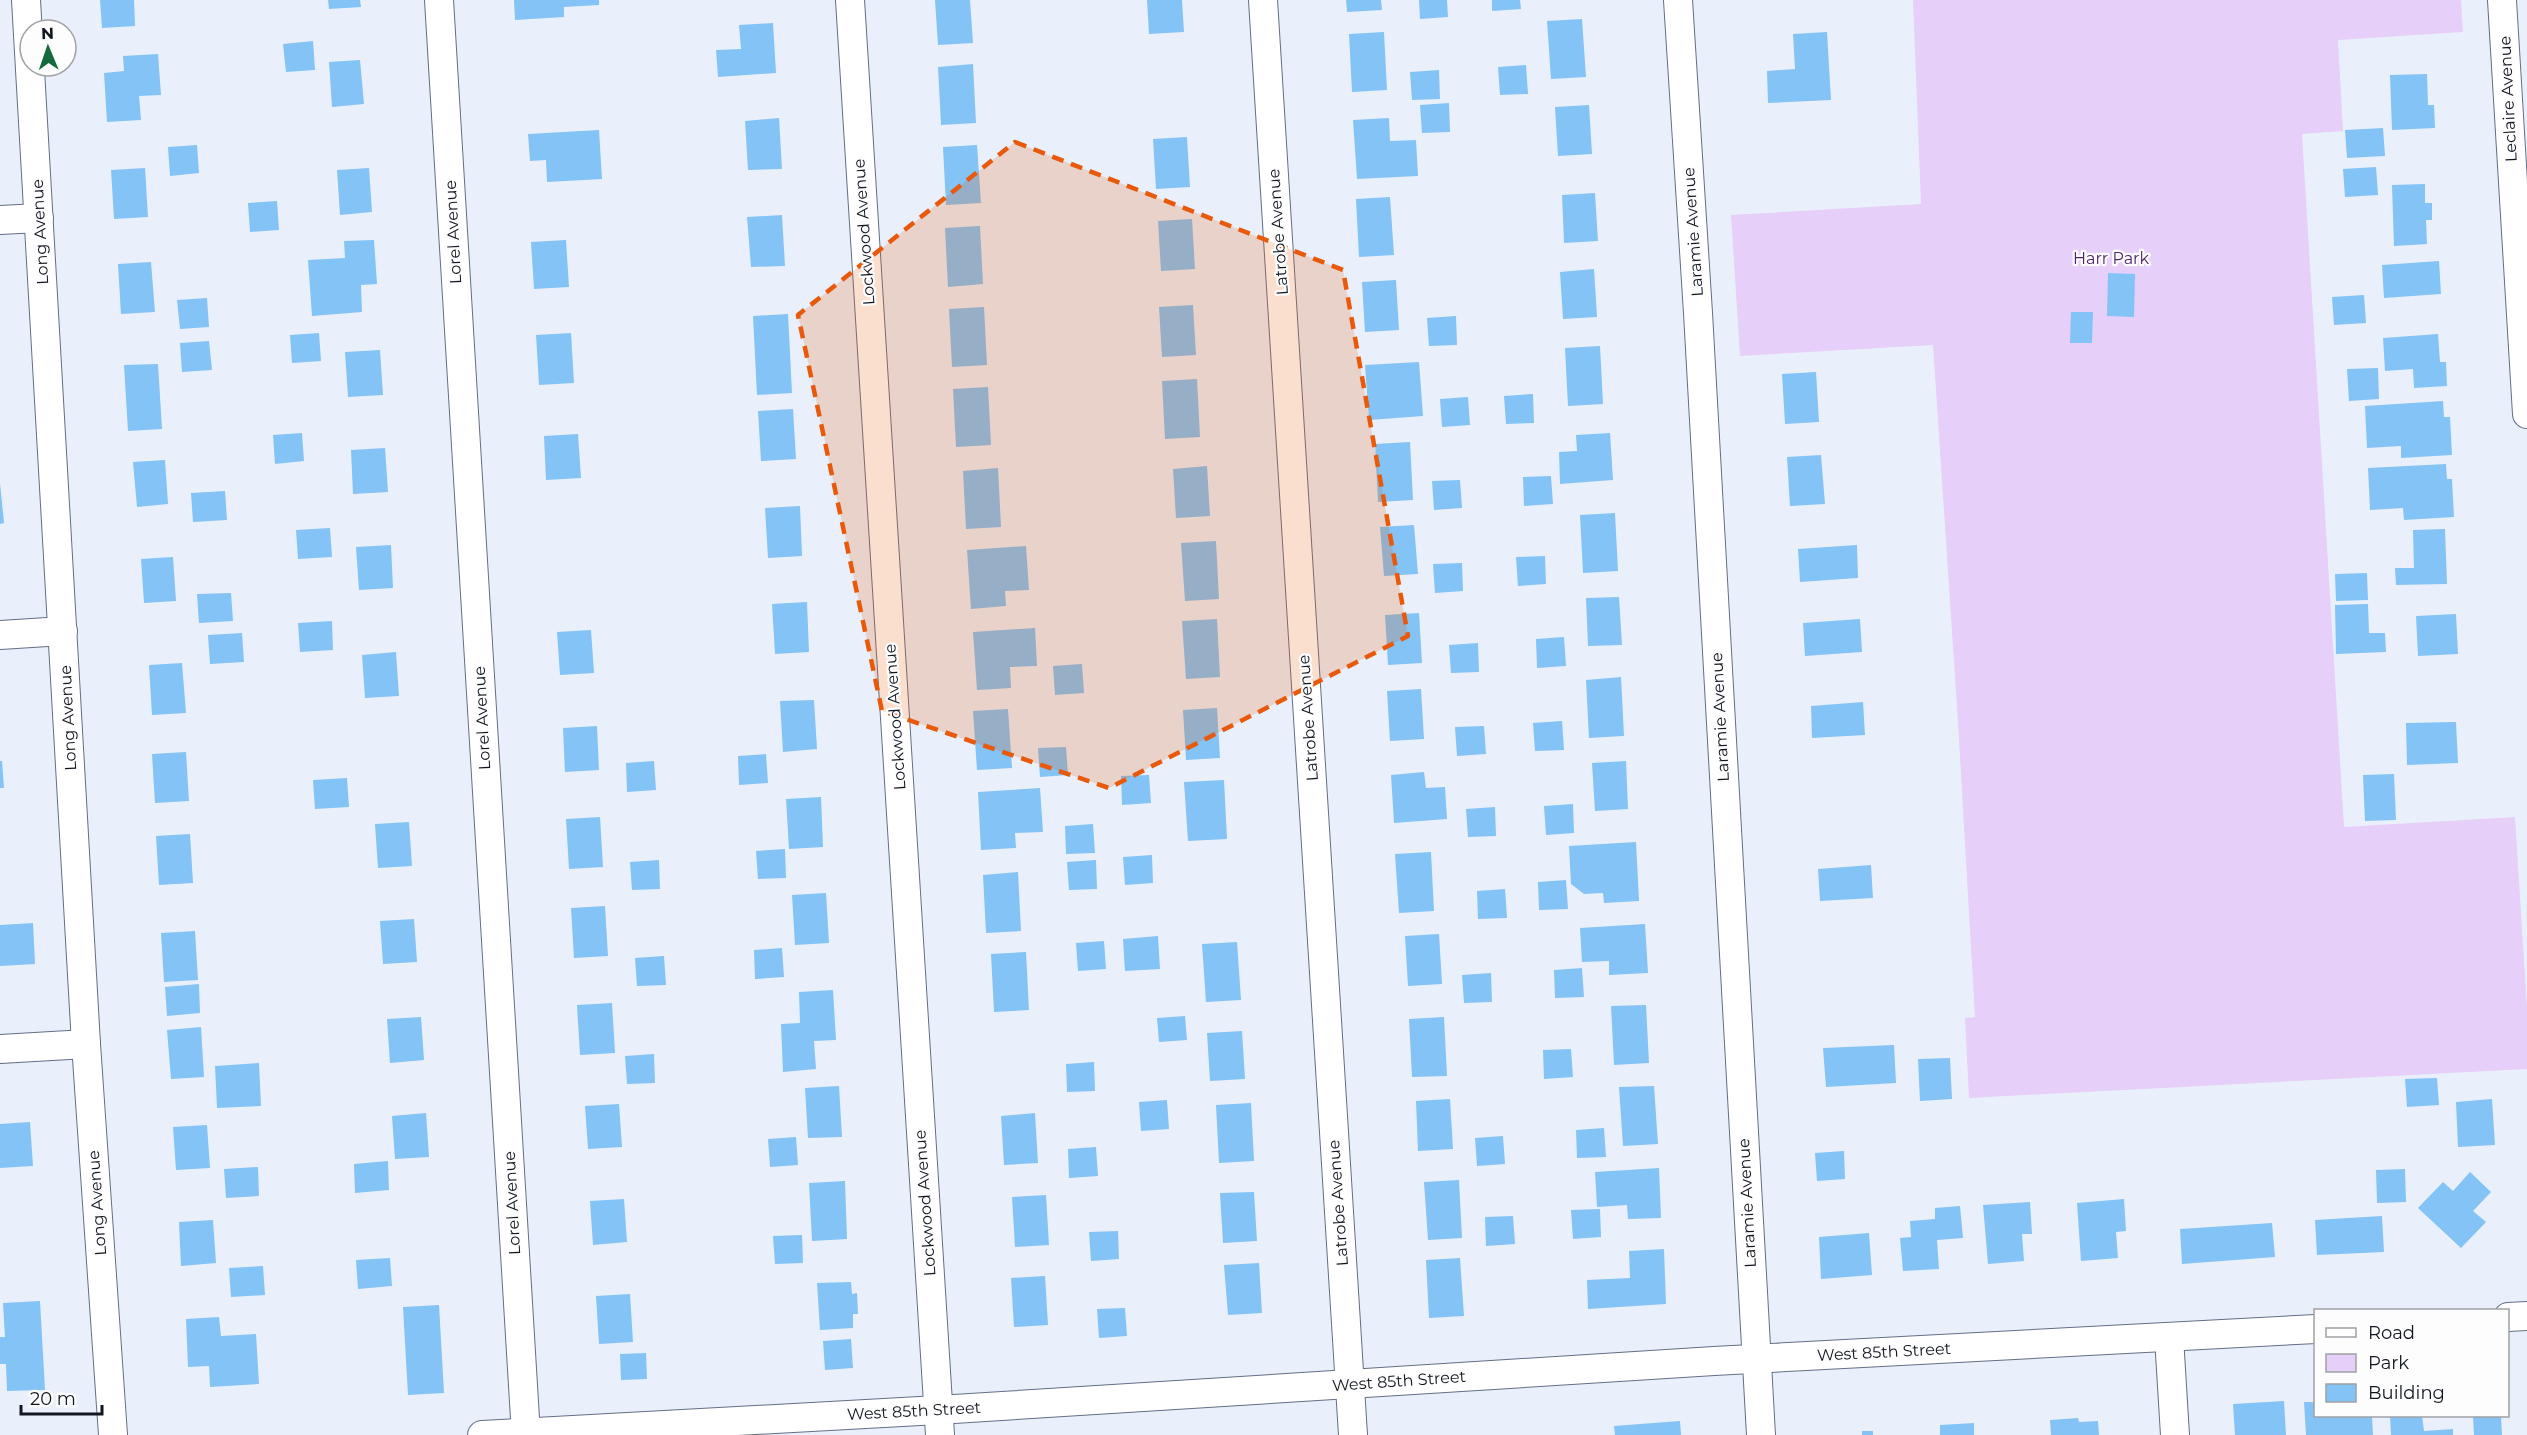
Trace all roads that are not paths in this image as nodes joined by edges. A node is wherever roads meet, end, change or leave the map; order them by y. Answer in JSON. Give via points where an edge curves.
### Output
{"nodes":[{"id":1,"x":26,"y":0,"type":"edge"},
{"id":2,"x":439,"y":0,"type":"edge"},
{"id":3,"x":850,"y":0,"type":"edge"},
{"id":4,"x":1263,"y":0,"type":"edge"},
{"id":5,"x":1678,"y":0,"type":"edge"},
{"id":6,"x":2502,"y":0,"type":"edge"},
{"id":7,"x":39,"y":218,"type":"junction"},
{"id":8,"x":0,"y":220,"type":"edge"},
{"id":9,"x":2527,"y":414,"type":"edge"},
{"id":10,"x":63,"y":631,"type":"junction"},
{"id":11,"x":0,"y":635,"type":"edge"},
{"id":12,"x":86,"y":1044,"type":"junction"},
{"id":13,"x":0,"y":1049,"type":"edge"},
{"id":14,"x":2527,"y":1316,"type":"edge"},
{"id":15,"x":2509,"y":1317,"type":"edge"},
{"id":16,"x":2314,"y":1329,"type":"edge"},
{"id":17,"x":2169,"y":1337,"type":"junction"},
{"id":18,"x":1756,"y":1359,"type":"junction"},
{"id":19,"x":1349,"y":1384,"type":"junction"},
{"id":20,"x":939,"y":1423,"type":"edge"},
{"id":21,"x":526,"y":1433,"type":"edge"},
{"id":22,"x":113,"y":1435,"type":"edge"},
{"id":23,"x":482,"y":1435,"type":"edge"},
{"id":24,"x":1353,"y":1435,"type":"edge"},
{"id":25,"x":1761,"y":1435,"type":"edge"},
{"id":26,"x":2175,"y":1435,"type":"edge"}],
"edges":[{"from":1,"to":7,"type":"street","name":"Long Avenue"},
{"from":2,"to":21,"type":"street","name":"Lorel Avenue"},
{"from":3,"to":20,"type":"street","name":"Lockwood Avenue"},
{"from":4,"to":19,"type":"street","name":"Latrobe Avenue"},
{"from":5,"to":18,"type":"street","name":"Laramie Avenue"},
{"from":6,"to":9,"type":"street","name":"Leclaire Avenue"},
{"from":7,"to":8,"type":"street"},
{"from":7,"to":10,"type":"street","name":"Long Avenue"},
{"from":10,"to":11,"type":"street"},
{"from":10,"to":12,"type":"street","name":"Long Avenue"},
{"from":12,"to":13,"type":"street"},
{"from":12,"to":22,"type":"street","name":"Long Avenue"},
{"from":14,"to":15,"type":"street"},
{"from":16,"to":17,"type":"street","name":"West 85th Street"},
{"from":17,"to":18,"type":"street","name":"West 85th Street"},
{"from":17,"to":26,"type":"street"},
{"from":18,"to":19,"type":"street","name":"West 85th Street"},
{"from":18,"to":25,"type":"street","name":"Laramie Avenue"},
{"from":19,"to":20,"type":"street","name":"West 85th Street"},
{"from":19,"to":24,"type":"street","name":"Latrobe Avenue"},
{"from":20,"to":21,"type":"street","name":"West 85th Street"},
{"from":21,"to":23,"type":"street","name":"West 85th Street"}]}
